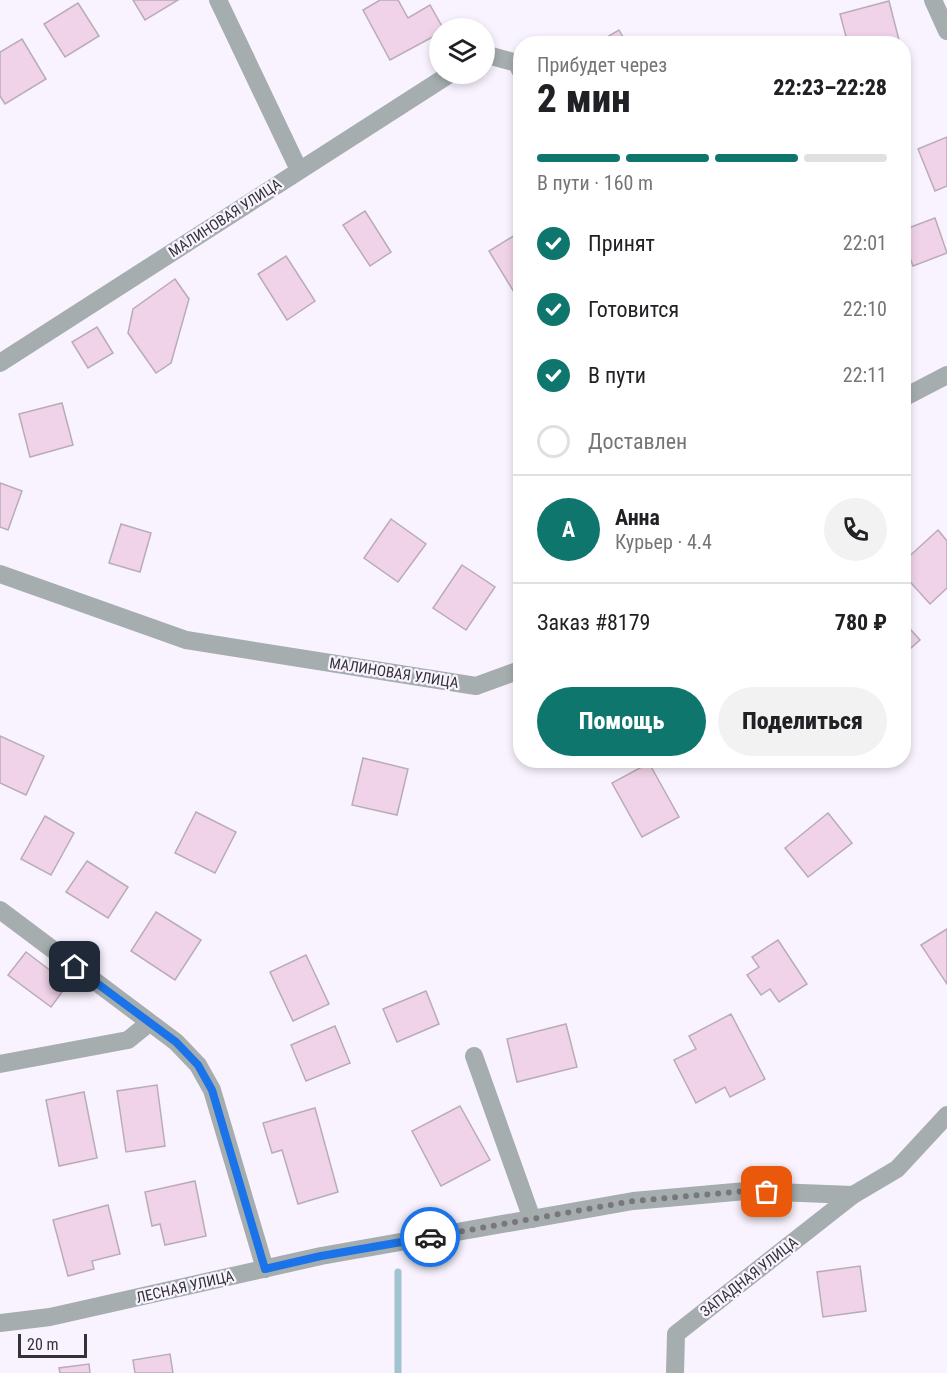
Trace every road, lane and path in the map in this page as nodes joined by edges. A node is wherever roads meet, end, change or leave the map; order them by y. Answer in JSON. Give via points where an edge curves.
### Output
{"nodes":[{"id":1,"x":218,"y":0,"type":"edge"},
{"id":2,"x":933,"y":0,"type":"edge"},
{"id":3,"x":947,"y":32,"type":"edge"},
{"id":4,"x":495,"y":57,"type":"edge"},
{"id":5,"x":513,"y":62,"type":"edge"},
{"id":6,"x":434,"y":84,"type":"edge"},
{"id":7,"x":299,"y":170,"type":"junction"},
{"id":8,"x":0,"y":363,"type":"edge"},
{"id":9,"x":947,"y":375,"type":"edge"},
{"id":10,"x":911,"y":394,"type":"edge"},
{"id":11,"x":0,"y":574,"type":"edge"},
{"id":12,"x":513,"y":673,"type":"edge"},
{"id":13,"x":0,"y":910,"type":"edge"},
{"id":14,"x":149,"y":1023,"type":"junction"},
{"id":15,"x":474,"y":1056,"type":"dead end"},
{"id":16,"x":0,"y":1064,"type":"edge"},
{"id":17,"x":947,"y":1115,"type":"edge"},
{"id":18,"x":853,"y":1195,"type":"junction"},
{"id":19,"x":532,"y":1219,"type":"junction"},
{"id":20,"x":265,"y":1269,"type":"junction"},
{"id":21,"x":0,"y":1323,"type":"edge"},
{"id":22,"x":675,"y":1373,"type":"edge"}],
"edges":[{"from":1,"to":7,"type":"street"},
{"from":2,"to":3,"type":"street"},
{"from":4,"to":5,"type":"street"},
{"from":6,"to":7,"type":"street","name":"МАЛИНОВАЯ УЛИЦА"},
{"from":7,"to":8,"type":"street","name":"МАЛИНОВАЯ УЛИЦА"},
{"from":9,"to":10,"type":"street"},
{"from":11,"to":12,"type":"street","name":"МАЛИНОВАЯ УЛИЦА","via":[[186,640],[476,686]]},
{"from":13,"to":14,"type":"street"},
{"from":14,"to":16,"type":"street","via":[[128,1040]]},
{"from":14,"to":20,"type":"street","via":[[176,1042],[198,1065],[212,1090]]},
{"from":15,"to":19,"type":"street"},
{"from":17,"to":18,"type":"street","via":[[897,1168]]},
{"from":18,"to":19,"type":"street","name":"ЛЕСНАЯ УЛИЦА","via":[[746,1191],[633,1201]]},
{"from":18,"to":22,"type":"street","name":"ЗАПАДНАЯ УЛИЦА","via":[[676,1334]]},
{"from":19,"to":20,"type":"street","name":"ЛЕСНАЯ УЛИЦА"},
{"from":20,"to":21,"type":"street","name":"ЛЕСНАЯ УЛИЦА","via":[[50,1317]]}]}
